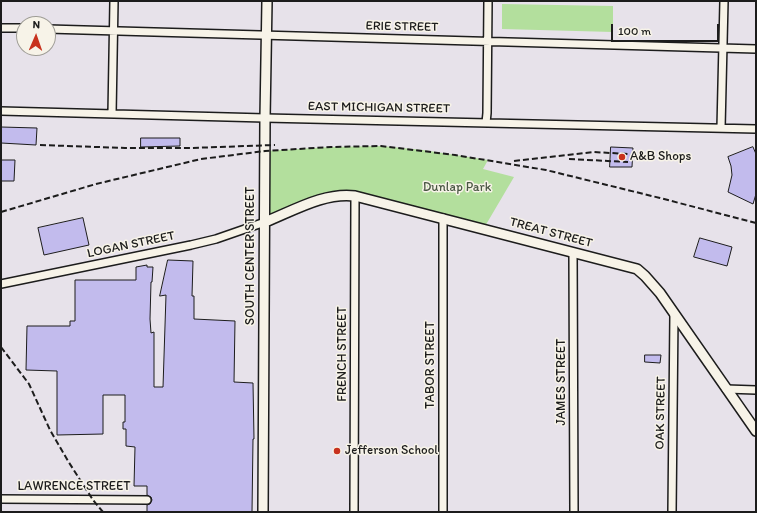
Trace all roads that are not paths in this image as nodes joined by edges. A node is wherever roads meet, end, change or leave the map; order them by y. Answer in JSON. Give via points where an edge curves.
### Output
{"nodes":[{"id":1,"x":114,"y":1,"type":"edge"},
{"id":2,"x":267,"y":1,"type":"edge"},
{"id":3,"x":488,"y":1,"type":"edge"},
{"id":4,"x":724,"y":1,"type":"edge"},
{"id":5,"x":1,"y":28,"type":"edge"},
{"id":6,"x":16,"y":28,"type":"edge"},
{"id":7,"x":56,"y":29,"type":"edge"},
{"id":8,"x":114,"y":32,"type":"junction"},
{"id":9,"x":266,"y":36,"type":"junction"},
{"id":10,"x":487,"y":41,"type":"junction"},
{"id":11,"x":723,"y":48,"type":"junction"},
{"id":12,"x":756,"y":49,"type":"edge"},
{"id":13,"x":1,"y":111,"type":"edge"},
{"id":14,"x":112,"y":114,"type":"junction"},
{"id":15,"x":265,"y":118,"type":"junction"},
{"id":16,"x":486,"y":123,"type":"junction"},
{"id":17,"x":721,"y":128,"type":"junction"},
{"id":18,"x":756,"y":129,"type":"edge"},
{"id":19,"x":355,"y":196,"type":"junction"},
{"id":20,"x":443,"y":218,"type":"junction"},
{"id":21,"x":265,"y":222,"type":"junction"},
{"id":22,"x":573,"y":253,"type":"junction"},
{"id":23,"x":1,"y":284,"type":"edge"},
{"id":24,"x":674,"y":314,"type":"junction"},
{"id":25,"x":726,"y":390,"type":"junction"},
{"id":26,"x":756,"y":390,"type":"edge"},
{"id":27,"x":756,"y":431,"type":"edge"},
{"id":28,"x":1,"y":499,"type":"edge"},
{"id":29,"x":147,"y":500,"type":"dead end"},
{"id":30,"x":263,"y":512,"type":"edge"},
{"id":31,"x":354,"y":512,"type":"edge"},
{"id":32,"x":443,"y":512,"type":"edge"},
{"id":33,"x":574,"y":512,"type":"edge"},
{"id":34,"x":672,"y":512,"type":"edge"}],
"edges":[{"from":1,"to":8,"type":"street"},
{"from":2,"to":9,"type":"street","name":"SOUTH CENTER STREET"},
{"from":3,"to":10,"type":"street"},
{"from":4,"to":11,"type":"street"},
{"from":5,"to":6,"type":"street"},
{"from":7,"to":8,"type":"street","name":"ERIE STREET"},
{"from":8,"to":9,"type":"street","name":"ERIE STREET"},
{"from":8,"to":14,"type":"street"},
{"from":9,"to":10,"type":"street","name":"ERIE STREET"},
{"from":9,"to":15,"type":"street","name":"SOUTH CENTER STREET"},
{"from":10,"to":11,"type":"street","name":"ERIE STREET"},
{"from":10,"to":16,"type":"street"},
{"from":11,"to":12,"type":"street","name":"ERIE STREET"},
{"from":11,"to":17,"type":"street"},
{"from":13,"to":14,"type":"street","name":"EAST MICHIGAN STREET"},
{"from":14,"to":15,"type":"street","name":"EAST MICHIGAN STREET"},
{"from":15,"to":16,"type":"street","name":"EAST MICHIGAN STREET"},
{"from":15,"to":21,"type":"street","name":"SOUTH CENTER STREET"},
{"from":16,"to":17,"type":"street","name":"EAST MICHIGAN STREET"},
{"from":17,"to":18,"type":"street","name":"EAST MICHIGAN STREET"},
{"from":19,"to":20,"type":"street","name":"TREAT STREET"},
{"from":19,"to":21,"type":"street","name":"TREAT STREET","via":[[317,200]]},
{"from":19,"to":31,"type":"street","name":"FRENCH STREET"},
{"from":20,"to":22,"type":"street","name":"TREAT STREET"},
{"from":20,"to":32,"type":"street","name":"TABOR STREET"},
{"from":21,"to":23,"type":"street","name":"LOGAN STREET","via":[[191,245]]},
{"from":21,"to":30,"type":"street","name":"SOUTH CENTER STREET"},
{"from":22,"to":24,"type":"street","name":"TREAT STREET","via":[[637,269],[653,284]]},
{"from":22,"to":33,"type":"street","name":"JAMES STREET"},
{"from":24,"to":25,"type":"street","name":"TREAT STREET"},
{"from":24,"to":34,"type":"street","name":"OAK STREET"},
{"from":25,"to":26,"type":"street"},
{"from":25,"to":27,"type":"street","name":"TREAT STREET"},
{"from":28,"to":29,"type":"street","name":"LAWRENCE STREET"}]}
